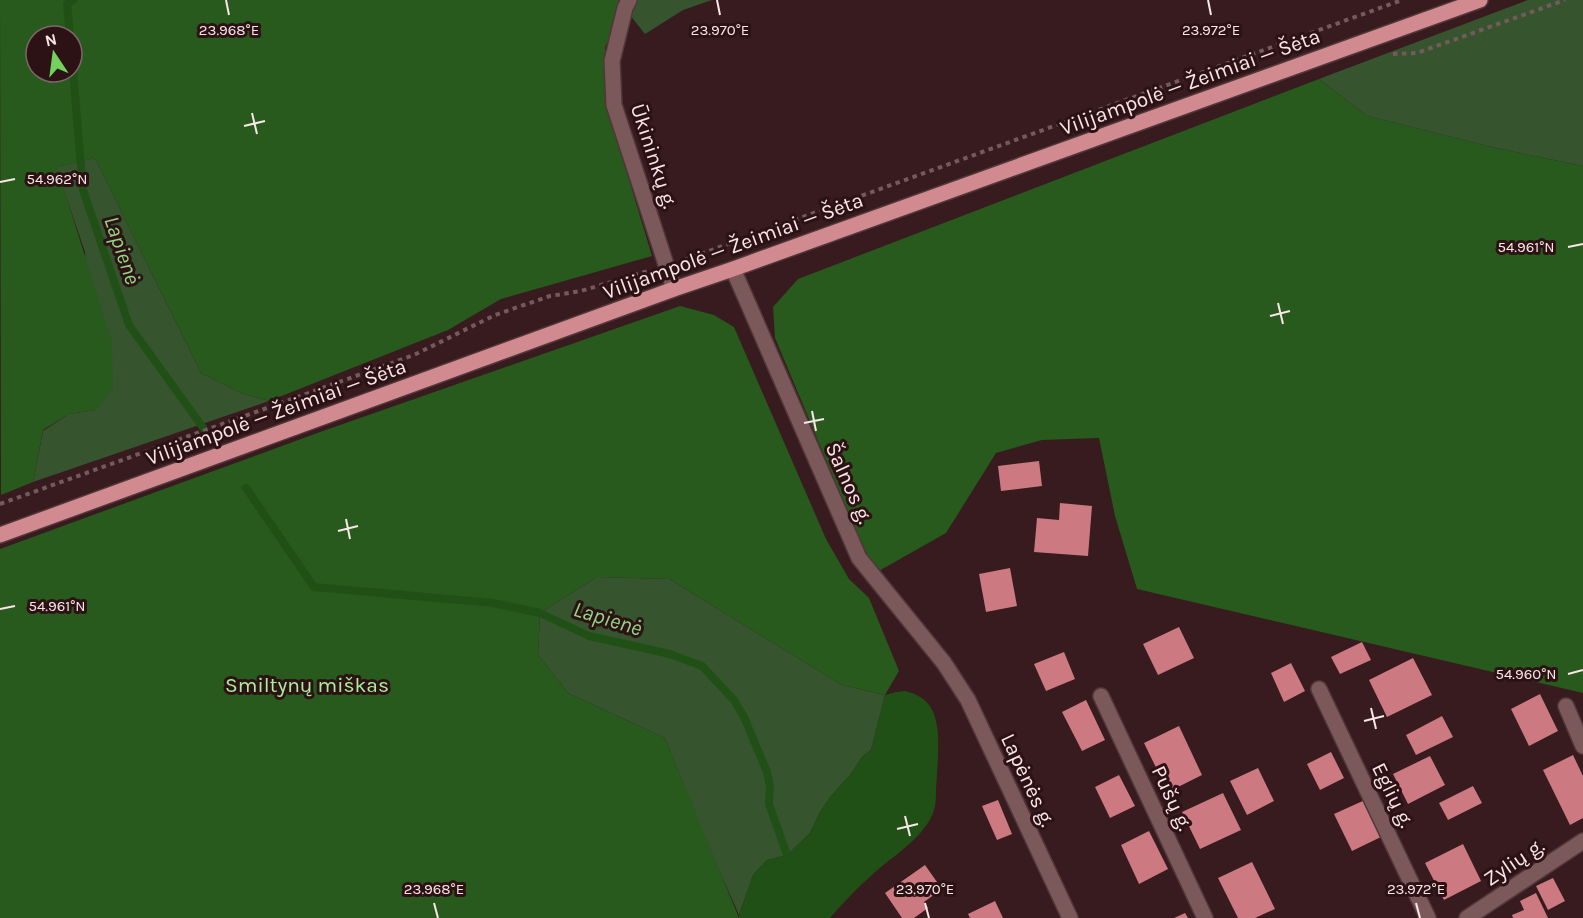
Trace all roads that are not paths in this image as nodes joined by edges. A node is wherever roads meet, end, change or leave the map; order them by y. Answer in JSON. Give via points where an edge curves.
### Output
{"nodes":[{"id":1,"x":629,"y":0,"type":"edge"},
{"id":2,"x":1480,"y":0,"type":"edge"},
{"id":3,"x":733,"y":269,"type":"junction"},
{"id":4,"x":675,"y":289,"type":"junction"},
{"id":5,"x":0,"y":535,"type":"edge"},
{"id":6,"x":944,"y":663,"type":"joint"},
{"id":7,"x":1319,"y":689,"type":"dead end"},
{"id":8,"x":1101,"y":696,"type":"dead end"},
{"id":9,"x":1566,"y":706,"type":"dead end"},
{"id":10,"x":1583,"y":746,"type":"edge"},
{"id":11,"x":1583,"y":842,"type":"edge"},
{"id":12,"x":1070,"y":918,"type":"edge"},
{"id":13,"x":1205,"y":918,"type":"edge"},
{"id":14,"x":1428,"y":918,"type":"edge"},
{"id":15,"x":1467,"y":918,"type":"edge"}],
"edges":[{"from":1,"to":4,"type":"street","name":"Ūkininkų g.","via":[[612,61],[614,105]]},
{"from":2,"to":3,"type":"main road","name":"Vilijampolė — Žeimiai — Šėta"},
{"from":3,"to":4,"type":"main road","name":"Vilijampolė — Žeimiai — Šėta"},
{"from":3,"to":6,"type":"street","name":"Šalnos g.","via":[[859,558]]},
{"from":4,"to":5,"type":"main road","name":"Vilijampolė — Žeimiai — Šėta"},
{"from":6,"to":12,"type":"street","name":"Lapėnės g.","via":[[968,700]]},
{"from":7,"to":14,"type":"street","name":"Eglių g."},
{"from":8,"to":13,"type":"street","name":"Pušų g."},
{"from":9,"to":10,"type":"street"},
{"from":11,"to":15,"type":"street","name":"Zylių g."}]}
